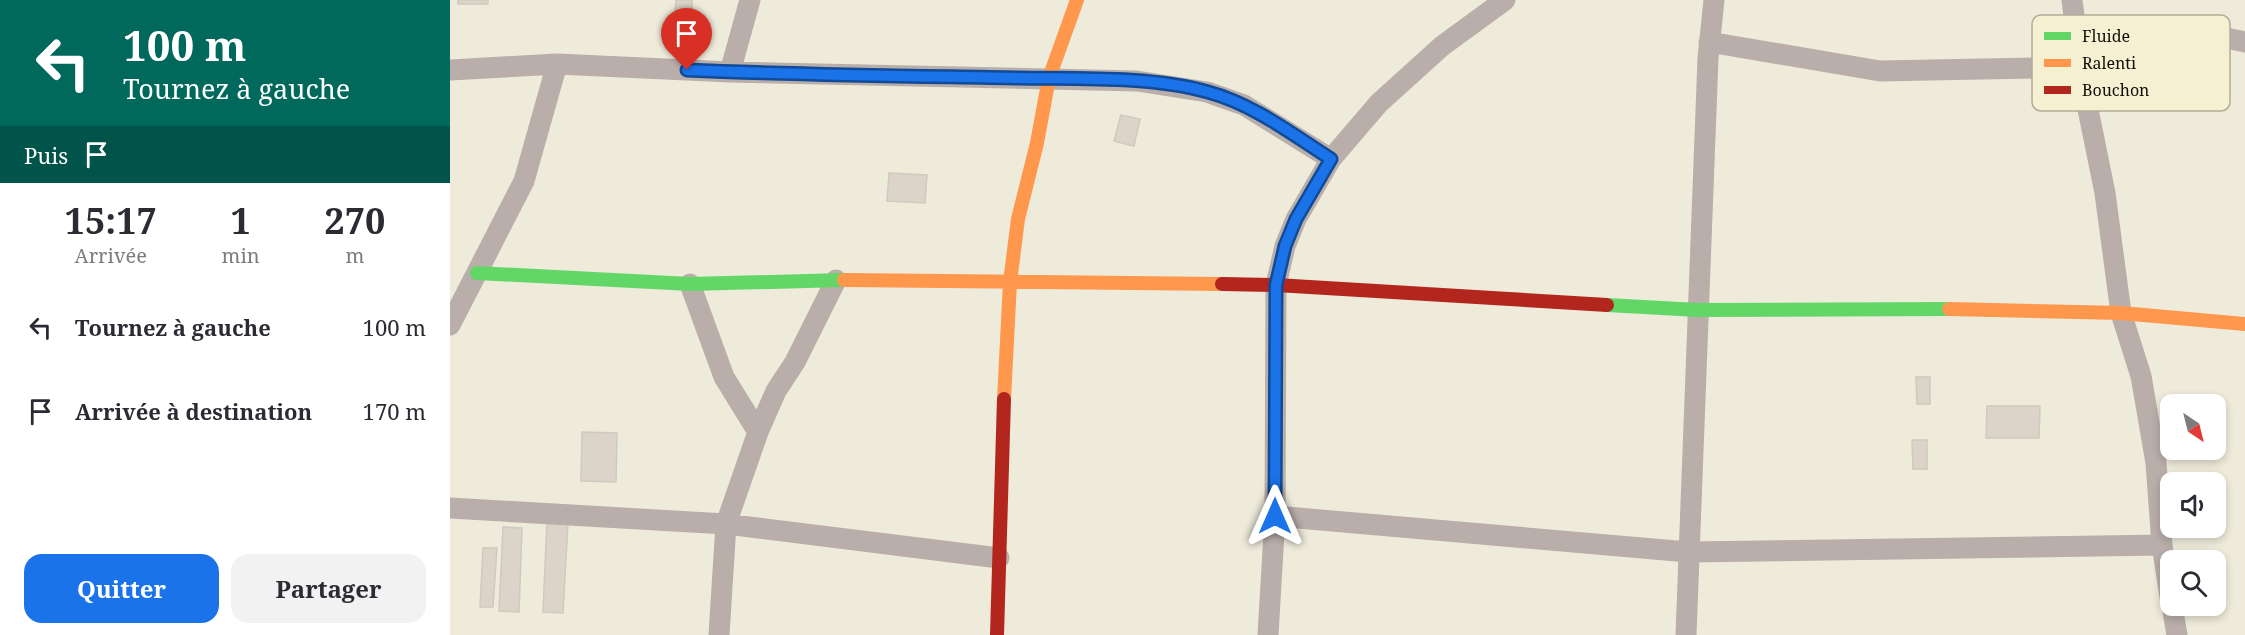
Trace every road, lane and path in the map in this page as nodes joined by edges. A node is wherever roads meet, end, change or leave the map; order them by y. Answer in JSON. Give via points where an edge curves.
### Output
{"nodes":[{"id":1,"x":750,"y":0,"type":"edge"},
{"id":2,"x":1077,"y":0,"type":"edge"},
{"id":3,"x":1505,"y":0,"type":"edge"},
{"id":4,"x":1714,"y":0,"type":"edge"},
{"id":5,"x":2072,"y":0,"type":"edge"},
{"id":6,"x":2074,"y":15,"type":"edge"},
{"id":7,"x":2230,"y":39,"type":"edge"},
{"id":8,"x":1709,"y":42,"type":"junction"},
{"id":9,"x":2245,"y":42,"type":"edge"},
{"id":10,"x":557,"y":64,"type":"junction"},
{"id":11,"x":2032,"y":68,"type":"edge"},
{"id":12,"x":450,"y":70,"type":"edge"},
{"id":13,"x":730,"y":72,"type":"junction"},
{"id":14,"x":1048,"y":78,"type":"junction"},
{"id":15,"x":2089,"y":111,"type":"edge"},
{"id":16,"x":1331,"y":159,"type":"junction"},
{"id":17,"x":477,"y":273,"type":"junction"},
{"id":18,"x":836,"y":280,"type":"junction"},
{"id":19,"x":1011,"y":282,"type":"junction"},
{"id":20,"x":690,"y":284,"type":"junction"},
{"id":21,"x":1276,"y":285,"type":"junction"},
{"id":22,"x":1698,"y":310,"type":"junction"},
{"id":23,"x":2121,"y":313,"type":"junction"},
{"id":24,"x":2245,"y":324,"type":"edge"},
{"id":25,"x":450,"y":325,"type":"edge"},
{"id":26,"x":758,"y":432,"type":"junction"},
{"id":27,"x":450,"y":508,"type":"edge"},
{"id":28,"x":1275,"y":516,"type":"junction"},
{"id":29,"x":726,"y":525,"type":"junction"},
{"id":30,"x":2162,"y":545,"type":"junction"},
{"id":31,"x":2163,"y":550,"type":"edge"},
{"id":32,"x":1688,"y":552,"type":"junction"},
{"id":33,"x":999,"y":558,"type":"junction"},
{"id":34,"x":2174,"y":616,"type":"edge"},
{"id":35,"x":719,"y":635,"type":"edge"},
{"id":36,"x":997,"y":635,"type":"edge"},
{"id":37,"x":1268,"y":635,"type":"edge"},
{"id":38,"x":1686,"y":635,"type":"edge"},
{"id":39,"x":2177,"y":635,"type":"edge"}],
"edges":[{"from":1,"to":13,"type":"street"},
{"from":2,"to":14,"type":"street"},
{"from":3,"to":16,"type":"street","via":[[1442,46],[1379,103]]},
{"from":4,"to":8,"type":"street"},
{"from":5,"to":6,"type":"street"},
{"from":7,"to":9,"type":"street"},
{"from":8,"to":11,"type":"street","via":[[1880,71]]},
{"from":8,"to":22,"type":"street"},
{"from":10,"to":12,"type":"street"},
{"from":10,"to":13,"type":"street"},
{"from":10,"to":17,"type":"street","via":[[524,181]]},
{"from":13,"to":14,"type":"street"},
{"from":14,"to":16,"type":"street","via":[[1137,81],[1207,92],[1244,105]]},
{"from":14,"to":19,"type":"street","via":[[1018,219]]},
{"from":15,"to":23,"type":"street","via":[[2105,193]]},
{"from":16,"to":21,"type":"street","via":[[1296,219]]},
{"from":17,"to":20,"type":"street"},
{"from":17,"to":25,"type":"street"},
{"from":18,"to":19,"type":"street"},
{"from":18,"to":20,"type":"street"},
{"from":18,"to":26,"type":"street"},
{"from":19,"to":21,"type":"street"},
{"from":19,"to":33,"type":"street"},
{"from":20,"to":26,"type":"street","via":[[724,377]]},
{"from":21,"to":22,"type":"street"},
{"from":21,"to":28,"type":"street"},
{"from":22,"to":23,"type":"street"},
{"from":22,"to":32,"type":"street"},
{"from":23,"to":24,"type":"street"},
{"from":23,"to":30,"type":"street","via":[[2142,376],[2156,463]]},
{"from":26,"to":29,"type":"street"},
{"from":27,"to":29,"type":"street"},
{"from":28,"to":32,"type":"street"},
{"from":28,"to":37,"type":"street"},
{"from":29,"to":33,"type":"street"},
{"from":29,"to":35,"type":"street"},
{"from":30,"to":31,"type":"street"},
{"from":30,"to":32,"type":"street"},
{"from":32,"to":38,"type":"street"},
{"from":33,"to":36,"type":"street"},
{"from":34,"to":39,"type":"street"}]}
